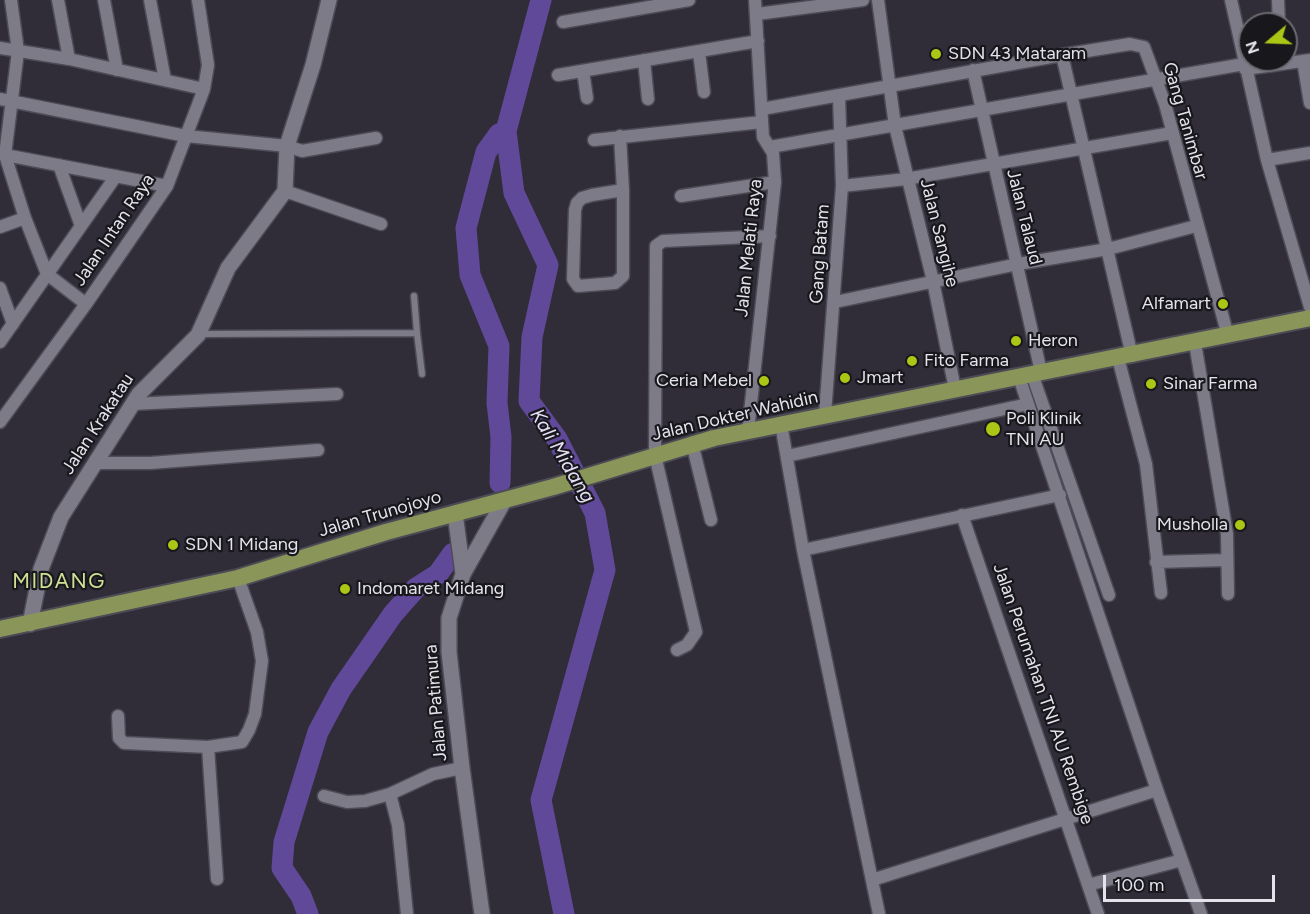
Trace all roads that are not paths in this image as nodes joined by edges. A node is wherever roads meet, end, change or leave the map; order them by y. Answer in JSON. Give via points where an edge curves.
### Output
{"nodes":[{"id":1,"x":11,"y":0,"type":"edge"},
{"id":2,"x":58,"y":0,"type":"edge"},
{"id":3,"x":104,"y":0,"type":"edge"},
{"id":4,"x":150,"y":0,"type":"edge"},
{"id":5,"x":198,"y":0,"type":"edge"},
{"id":6,"x":329,"y":0,"type":"edge"},
{"id":7,"x":689,"y":0,"type":"edge"},
{"id":8,"x":755,"y":0,"type":"edge"},
{"id":9,"x":863,"y":0,"type":"edge"},
{"id":10,"x":878,"y":0,"type":"edge"},
{"id":11,"x":1231,"y":0,"type":"edge"},
{"id":12,"x":757,"y":14,"type":"junction"},
{"id":13,"x":563,"y":22,"type":"dead end"},
{"id":14,"x":1238,"y":36,"type":"edge"},
{"id":15,"x":758,"y":41,"type":"junction"},
{"id":16,"x":0,"y":48,"type":"edge"},
{"id":17,"x":18,"y":51,"type":"junction"},
{"id":18,"x":699,"y":52,"type":"junction"},
{"id":19,"x":1062,"y":55,"type":"junction"},
{"id":20,"x":69,"y":59,"type":"junction"},
{"id":21,"x":644,"y":60,"type":"junction"},
{"id":22,"x":1306,"y":60,"type":"edge"},
{"id":23,"x":1238,"y":67,"type":"edge"},
{"id":24,"x":117,"y":70,"type":"junction"},
{"id":25,"x":973,"y":70,"type":"junction"},
{"id":26,"x":583,"y":71,"type":"junction"},
{"id":27,"x":1245,"y":72,"type":"edge"},
{"id":28,"x":558,"y":75,"type":"dead end"},
{"id":29,"x":165,"y":80,"type":"junction"},
{"id":30,"x":1157,"y":80,"type":"junction"},
{"id":31,"x":891,"y":85,"type":"junction"},
{"id":32,"x":204,"y":89,"type":"junction"},
{"id":33,"x":704,"y":92,"type":"dead end"},
{"id":34,"x":1070,"y":94,"type":"junction"},
{"id":35,"x":839,"y":96,"type":"junction"},
{"id":36,"x":587,"y":99,"type":"dead end"},
{"id":37,"x":648,"y":99,"type":"dead end"},
{"id":38,"x":5,"y":100,"type":"edge"},
{"id":39,"x":1310,"y":103,"type":"edge"},
{"id":40,"x":762,"y":109,"type":"junction"},
{"id":41,"x":981,"y":112,"type":"junction"},
{"id":42,"x":762,"y":122,"type":"junction"},
{"id":43,"x":895,"y":126,"type":"junction"},
{"id":44,"x":1172,"y":133,"type":"junction"},
{"id":45,"x":186,"y":136,"type":"junction"},
{"id":46,"x":620,"y":136,"type":"junction"},
{"id":47,"x":842,"y":136,"type":"junction"},
{"id":48,"x":376,"y":138,"type":"dead end"},
{"id":49,"x":594,"y":140,"type":"dead end"},
{"id":50,"x":287,"y":146,"type":"junction"},
{"id":51,"x":770,"y":147,"type":"junction"},
{"id":52,"x":1083,"y":150,"type":"junction"},
{"id":53,"x":1310,"y":153,"type":"edge"},
{"id":54,"x":3,"y":155,"type":"edge"},
{"id":55,"x":1267,"y":159,"type":"junction"},
{"id":56,"x":992,"y":164,"type":"junction"},
{"id":57,"x":59,"y":165,"type":"junction"},
{"id":58,"x":116,"y":176,"type":"junction"},
{"id":59,"x":906,"y":179,"type":"junction"},
{"id":60,"x":776,"y":182,"type":"junction"},
{"id":61,"x":167,"y":186,"type":"junction"},
{"id":62,"x":842,"y":186,"type":"junction"},
{"id":63,"x":623,"y":190,"type":"junction"},
{"id":64,"x":285,"y":191,"type":"junction"},
{"id":65,"x":681,"y":196,"type":"dead end"},
{"id":66,"x":25,"y":218,"type":"junction"},
{"id":67,"x":381,"y":224,"type":"dead end"},
{"id":68,"x":0,"y":226,"type":"edge"},
{"id":69,"x":81,"y":226,"type":"junction"},
{"id":70,"x":1196,"y":226,"type":"junction"},
{"id":71,"x":770,"y":236,"type":"junction"},
{"id":72,"x":1108,"y":249,"type":"junction"},
{"id":73,"x":1018,"y":264,"type":"junction"},
{"id":74,"x":47,"y":274,"type":"junction"},
{"id":75,"x":933,"y":281,"type":"junction"},
{"id":76,"x":0,"y":288,"type":"edge"},
{"id":77,"x":414,"y":296,"type":"dead end"},
{"id":78,"x":835,"y":302,"type":"junction"},
{"id":79,"x":86,"y":304,"type":"junction"},
{"id":80,"x":1310,"y":307,"type":"edge"},
{"id":81,"x":1310,"y":318,"type":"edge"},
{"id":82,"x":13,"y":324,"type":"junction"},
{"id":83,"x":417,"y":333,"type":"junction"},
{"id":84,"x":198,"y":334,"type":"junction"},
{"id":85,"x":1228,"y":336,"type":"junction"},
{"id":86,"x":0,"y":342,"type":"edge"},
{"id":87,"x":1194,"y":343,"type":"junction"},
{"id":88,"x":1125,"y":357,"type":"junction"},
{"id":89,"x":422,"y":374,"type":"dead end"},
{"id":90,"x":1031,"y":374,"type":"junction"},
{"id":91,"x":954,"y":389,"type":"junction"},
{"id":92,"x":337,"y":394,"type":"dead end"},
{"id":93,"x":132,"y":404,"type":"junction"},
{"id":94,"x":1028,"y":404,"type":"junction"},
{"id":95,"x":825,"y":414,"type":"junction"},
{"id":96,"x":0,"y":422,"type":"edge"},
{"id":97,"x":781,"y":424,"type":"junction"},
{"id":98,"x":748,"y":430,"type":"junction"},
{"id":99,"x":692,"y":443,"type":"junction"},
{"id":100,"x":318,"y":450,"type":"dead end"},
{"id":101,"x":655,"y":455,"type":"junction"},
{"id":102,"x":787,"y":456,"type":"junction"},
{"id":103,"x":96,"y":463,"type":"junction"},
{"id":104,"x":560,"y":484,"type":"joint"},
{"id":105,"x":1060,"y":495,"type":"junction"},
{"id":106,"x":504,"y":501,"type":"junction"},
{"id":107,"x":455,"y":513,"type":"junction"},
{"id":108,"x":962,"y":514,"type":"junction"},
{"id":109,"x":711,"y":520,"type":"dead end"},
{"id":110,"x":803,"y":550,"type":"junction"},
{"id":111,"x":1226,"y":560,"type":"junction"},
{"id":112,"x":1156,"y":562,"type":"junction"},
{"id":113,"x":464,"y":574,"type":"junction"},
{"id":114,"x":238,"y":578,"type":"junction"},
{"id":115,"x":1161,"y":593,"type":"dead end"},
{"id":116,"x":1228,"y":594,"type":"dead end"},
{"id":117,"x":1109,"y":595,"type":"dead end"},
{"id":118,"x":30,"y":624,"type":"junction"},
{"id":119,"x":0,"y":629,"type":"edge"},
{"id":120,"x":677,"y":650,"type":"dead end"},
{"id":121,"x":118,"y":717,"type":"dead end"},
{"id":122,"x":208,"y":747,"type":"junction"},
{"id":123,"x":462,"y":768,"type":"junction"},
{"id":124,"x":1157,"y":790,"type":"junction"},
{"id":125,"x":390,"y":794,"type":"junction"},
{"id":126,"x":324,"y":796,"type":"dead end"},
{"id":127,"x":1067,"y":819,"type":"junction"},
{"id":128,"x":1182,"y":860,"type":"junction"},
{"id":129,"x":217,"y":879,"type":"dead end"},
{"id":130,"x":872,"y":880,"type":"junction"},
{"id":131,"x":1088,"y":885,"type":"junction"},
{"id":132,"x":407,"y":914,"type":"edge"},
{"id":133,"x":482,"y":914,"type":"edge"},
{"id":134,"x":879,"y":914,"type":"edge"},
{"id":135,"x":1098,"y":914,"type":"edge"},
{"id":136,"x":1201,"y":914,"type":"edge"}],
"edges":[{"from":1,"to":17,"type":"street"},
{"from":2,"to":20,"type":"street"},
{"from":3,"to":24,"type":"street"},
{"from":4,"to":29,"type":"street"},
{"from":5,"to":32,"type":"street","name":"Jalan Intan Raya","via":[[209,56]]},
{"from":6,"to":50,"type":"street"},
{"from":7,"to":13,"type":"street"},
{"from":8,"to":12,"type":"street","name":"Jalan Melati Raya"},
{"from":9,"to":12,"type":"street"},
{"from":10,"to":31,"type":"street","name":"Jalan Sangihe"},
{"from":11,"to":14,"type":"street"},
{"from":12,"to":15,"type":"street","name":"Jalan Melati Raya"},
{"from":15,"to":18,"type":"street"},
{"from":15,"to":40,"type":"street","name":"Jalan Melati Raya"},
{"from":16,"to":17,"type":"street"},
{"from":17,"to":20,"type":"street"},
{"from":17,"to":38,"type":"street"},
{"from":18,"to":21,"type":"street"},
{"from":18,"to":33,"type":"street"},
{"from":19,"to":25,"type":"street","name":"Gang Tanimbar"},
{"from":19,"to":30,"type":"street","name":"Gang Tanimbar","via":[[1130,44],[1144,47]]},
{"from":19,"to":34,"type":"street"},
{"from":20,"to":24,"type":"street"},
{"from":21,"to":26,"type":"street"},
{"from":21,"to":37,"type":"street"},
{"from":22,"to":39,"type":"street"},
{"from":23,"to":30,"type":"street"},
{"from":24,"to":29,"type":"street"},
{"from":25,"to":31,"type":"street","name":"Gang Tanimbar"},
{"from":25,"to":41,"type":"street","name":"Jalan Talaud"},
{"from":26,"to":28,"type":"street"},
{"from":26,"to":36,"type":"street"},
{"from":27,"to":55,"type":"street"},
{"from":29,"to":32,"type":"street"},
{"from":30,"to":34,"type":"street"},
{"from":30,"to":44,"type":"street","name":"Gang Tanimbar"},
{"from":31,"to":35,"type":"street","name":"Gang Tanimbar"},
{"from":31,"to":43,"type":"street","name":"Jalan Sangihe"},
{"from":32,"to":45,"type":"street","name":"Jalan Intan Raya"},
{"from":34,"to":41,"type":"street"},
{"from":34,"to":52,"type":"street"},
{"from":35,"to":40,"type":"street","name":"Gang Tanimbar"},
{"from":35,"to":47,"type":"street","name":"Gang Batam"},
{"from":38,"to":45,"type":"street"},
{"from":38,"to":54,"type":"street"},
{"from":40,"to":42,"type":"street","name":"Jalan Melati Raya"},
{"from":41,"to":43,"type":"street"},
{"from":41,"to":56,"type":"street","name":"Jalan Talaud"},
{"from":42,"to":46,"type":"street"},
{"from":42,"to":51,"type":"street","name":"Jalan Melati Raya"},
{"from":43,"to":47,"type":"street"},
{"from":43,"to":59,"type":"street","name":"Jalan Sangihe"},
{"from":44,"to":52,"type":"street"},
{"from":44,"to":70,"type":"street","name":"Gang Tanimbar"},
{"from":45,"to":50,"type":"street"},
{"from":45,"to":61,"type":"street","name":"Jalan Intan Raya"},
{"from":46,"to":49,"type":"street"},
{"from":46,"to":63,"type":"street"},
{"from":47,"to":51,"type":"street"},
{"from":47,"to":62,"type":"street","name":"Gang Batam"},
{"from":48,"to":50,"type":"street","via":[[311,150]]},
{"from":50,"to":64,"type":"street"},
{"from":51,"to":60,"type":"street","name":"Jalan Melati Raya"},
{"from":52,"to":56,"type":"street"},
{"from":52,"to":72,"type":"street"},
{"from":53,"to":55,"type":"street"},
{"from":54,"to":57,"type":"street"},
{"from":54,"to":66,"type":"street"},
{"from":55,"to":80,"type":"street"},
{"from":56,"to":59,"type":"street"},
{"from":56,"to":73,"type":"street","name":"Jalan Talaud"},
{"from":57,"to":58,"type":"street"},
{"from":57,"to":69,"type":"street"},
{"from":58,"to":61,"type":"street"},
{"from":58,"to":69,"type":"street"},
{"from":59,"to":62,"type":"street"},
{"from":59,"to":75,"type":"street","name":"Jalan Sangihe"},
{"from":60,"to":65,"type":"street"},
{"from":60,"to":71,"type":"street","name":"Jalan Melati Raya"},
{"from":61,"to":79,"type":"street","name":"Jalan Intan Raya"},
{"from":62,"to":78,"type":"street","name":"Gang Batam"},
{"from":63,"to":63,"type":"street","via":[[623,276],[615,283],[578,286],[573,279],[577,203],[582,198]]},
{"from":64,"to":67,"type":"street"},
{"from":64,"to":84,"type":"street","name":"Jalan Krakatau","via":[[228,268]]},
{"from":66,"to":68,"type":"street"},
{"from":66,"to":74,"type":"street"},
{"from":69,"to":74,"type":"street"},
{"from":70,"to":72,"type":"street"},
{"from":70,"to":85,"type":"street","name":"Gang Tanimbar"},
{"from":71,"to":98,"type":"street","name":"Jalan Melati Raya"},
{"from":71,"to":101,"type":"street","via":[[663,242],[656,246]]},
{"from":72,"to":73,"type":"street"},
{"from":72,"to":88,"type":"street"},
{"from":73,"to":75,"type":"street"},
{"from":73,"to":90,"type":"street","name":"Jalan Talaud"},
{"from":74,"to":79,"type":"street"},
{"from":74,"to":82,"type":"street"},
{"from":75,"to":78,"type":"street"},
{"from":75,"to":91,"type":"street","name":"Jalan Sangihe"},
{"from":76,"to":82,"type":"street"},
{"from":77,"to":83,"type":"lane"},
{"from":78,"to":95,"type":"street","name":"Gang Batam"},
{"from":79,"to":96,"type":"street","name":"Jalan Intan Raya"},
{"from":81,"to":85,"type":"main road","name":"Jalan Dokter Wahidin"},
{"from":82,"to":86,"type":"street"},
{"from":83,"to":84,"type":"lane"},
{"from":83,"to":89,"type":"lane"},
{"from":84,"to":93,"type":"street","name":"Jalan Krakatau"},
{"from":85,"to":87,"type":"main road","name":"Jalan Dokter Wahidin"},
{"from":87,"to":88,"type":"main road","name":"Jalan Dokter Wahidin"},
{"from":87,"to":111,"type":"street","via":[[1227,534]]},
{"from":88,"to":90,"type":"main road","name":"Jalan Dokter Wahidin"},
{"from":88,"to":112,"type":"street","via":[[1146,464]]},
{"from":90,"to":91,"type":"main road","name":"Jalan Dokter Wahidin"},
{"from":90,"to":94,"type":"street"},
{"from":90,"to":117,"type":"street"},
{"from":91,"to":95,"type":"main road","name":"Jalan Dokter Wahidin"},
{"from":92,"to":93,"type":"street"},
{"from":93,"to":103,"type":"street","name":"Jalan Krakatau"},
{"from":94,"to":102,"type":"street"},
{"from":94,"to":105,"type":"street"},
{"from":95,"to":97,"type":"main road","name":"Jalan Dokter Wahidin"},
{"from":97,"to":98,"type":"main road","name":"Jalan Dokter Wahidin"},
{"from":97,"to":102,"type":"street"},
{"from":98,"to":99,"type":"main road","name":"Jalan Dokter Wahidin"},
{"from":99,"to":101,"type":"main road","name":"Jalan Dokter Wahidin"},
{"from":99,"to":109,"type":"street"},
{"from":100,"to":103,"type":"street","via":[[150,463]]},
{"from":101,"to":104,"type":"main road","name":"Jalan Dokter Wahidin"},
{"from":101,"to":120,"type":"street","via":[[696,632],[687,645]]},
{"from":102,"to":110,"type":"street"},
{"from":103,"to":118,"type":"street","name":"Jalan Krakatau","via":[[53,534]]},
{"from":104,"to":106,"type":"main road","name":"Jalan Trunojoyo"},
{"from":105,"to":108,"type":"street"},
{"from":105,"to":124,"type":"street"},
{"from":106,"to":107,"type":"main road","name":"Jalan Trunojoyo"},
{"from":106,"to":113,"type":"street","name":"Jalan Patimura"},
{"from":107,"to":113,"type":"street"},
{"from":107,"to":114,"type":"main road","name":"Jalan Trunojoyo"},
{"from":108,"to":110,"type":"street"},
{"from":108,"to":127,"type":"street","name":"Jalan Perumahan TNI AU Rembige"},
{"from":110,"to":130,"type":"street"},
{"from":111,"to":112,"type":"street"},
{"from":111,"to":116,"type":"street"},
{"from":112,"to":115,"type":"street"},
{"from":113,"to":123,"type":"street","name":"Jalan Patimura","via":[[449,618]]},
{"from":114,"to":118,"type":"main road","name":"Jalan Trunojoyo"},
{"from":114,"to":122,"type":"street","via":[[262,661],[259,694],[242,742]]},
{"from":118,"to":119,"type":"main road","name":"Jalan Trunojoyo"},
{"from":121,"to":122,"type":"street","via":[[119,738],[124,744]]},
{"from":122,"to":129,"type":"street"},
{"from":123,"to":125,"type":"street","via":[[433,774]]},
{"from":123,"to":133,"type":"street","name":"Jalan Patimura"},
{"from":124,"to":127,"type":"street"},
{"from":124,"to":128,"type":"street"},
{"from":125,"to":126,"type":"street","via":[[356,802]]},
{"from":125,"to":132,"type":"street","via":[[398,825]]},
{"from":127,"to":130,"type":"street"},
{"from":127,"to":131,"type":"street","name":"Jalan Perumahan TNI AU Rembige"},
{"from":128,"to":131,"type":"street"},
{"from":128,"to":136,"type":"street"},
{"from":130,"to":134,"type":"street"},
{"from":131,"to":135,"type":"street","name":"Jalan Perumahan TNI AU Rembige"}]}
